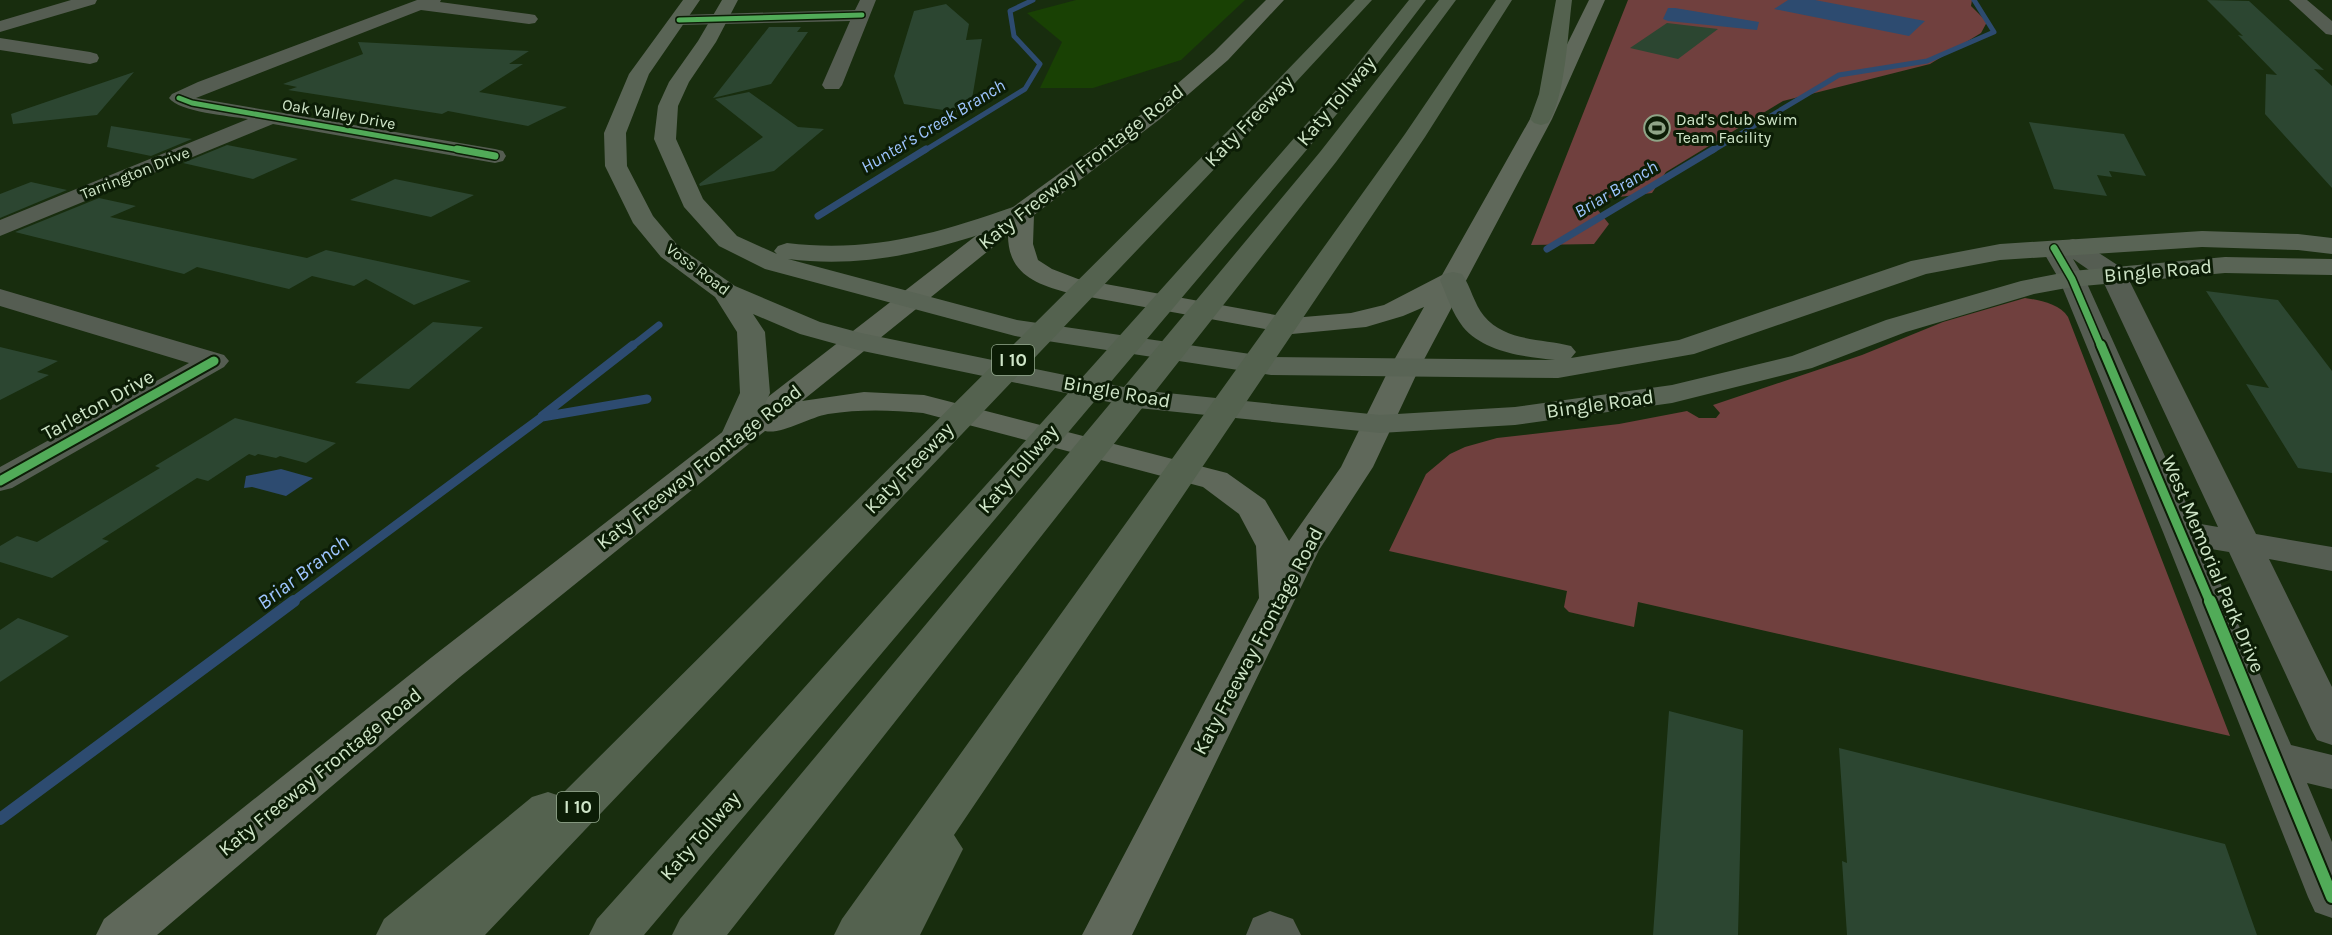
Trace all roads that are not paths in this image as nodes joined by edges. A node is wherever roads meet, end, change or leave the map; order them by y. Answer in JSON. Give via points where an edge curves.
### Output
{"nodes":[{"id":1,"x":89,"y":0,"type":"edge"},
{"id":2,"x":692,"y":0,"type":"edge"},
{"id":3,"x":1276,"y":0,"type":"edge"},
{"id":4,"x":1346,"y":0,"type":"edge"},
{"id":5,"x":1364,"y":0,"type":"edge"},
{"id":6,"x":1418,"y":0,"type":"edge"},
{"id":7,"x":1448,"y":0,"type":"edge"},
{"id":8,"x":1504,"y":0,"type":"edge"},
{"id":9,"x":1564,"y":0,"type":"edge"},
{"id":10,"x":1598,"y":0,"type":"edge"},
{"id":11,"x":2297,"y":0,"type":"edge"},
{"id":12,"x":427,"y":2,"type":"edge"},
{"id":13,"x":865,"y":8,"type":"edge"},
{"id":14,"x":725,"y":10,"type":"edge"},
{"id":15,"x":529,"y":20,"type":"dead end"},
{"id":16,"x":679,"y":20,"type":"junction"},
{"id":17,"x":0,"y":27,"type":"edge"},
{"id":18,"x":2332,"y":30,"type":"edge"},
{"id":19,"x":1332,"y":34,"type":"junction"},
{"id":20,"x":0,"y":44,"type":"edge"},
{"id":21,"x":90,"y":58,"type":"dead end"},
{"id":22,"x":832,"y":85,"type":"dead end"},
{"id":23,"x":271,"y":117,"type":"junction"},
{"id":24,"x":1541,"y":119,"type":"junction"},
{"id":25,"x":641,"y":129,"type":"junction"},
{"id":26,"x":495,"y":156,"type":"dead end"},
{"id":27,"x":1022,"y":212,"type":"junction"},
{"id":28,"x":0,"y":229,"type":"edge"},
{"id":29,"x":728,"y":241,"type":"junction"},
{"id":30,"x":2332,"y":246,"type":"edge"},
{"id":31,"x":2067,"y":258,"type":"junction"},
{"id":32,"x":2332,"y":267,"type":"edge"},
{"id":33,"x":2113,"y":274,"type":"junction"},
{"id":34,"x":1453,"y":280,"type":"junction"},
{"id":35,"x":725,"y":292,"type":"junction"},
{"id":36,"x":1836,"y":294,"type":"junction"},
{"id":37,"x":0,"y":297,"type":"edge"},
{"id":38,"x":911,"y":301,"type":"junction"},
{"id":39,"x":1896,"y":326,"type":"junction"},
{"id":40,"x":858,"y":341,"type":"junction"},
{"id":41,"x":1619,"y":358,"type":"junction"},
{"id":42,"x":1404,"y":369,"type":"junction"},
{"id":43,"x":1380,"y":424,"type":"junction"},
{"id":44,"x":736,"y":437,"type":"junction"},
{"id":45,"x":0,"y":481,"type":"edge"},
{"id":46,"x":2181,"y":532,"type":"junction"},
{"id":47,"x":2245,"y":544,"type":"junction"},
{"id":48,"x":2332,"y":559,"type":"edge"},
{"id":49,"x":1277,"y":597,"type":"junction"},
{"id":50,"x":702,"y":679,"type":"junction"},
{"id":51,"x":1007,"y":723,"type":"junction"},
{"id":52,"x":2332,"y":729,"type":"edge"},
{"id":53,"x":2276,"y":759,"type":"junction"},
{"id":54,"x":2332,"y":772,"type":"edge"},
{"id":55,"x":2332,"y":897,"type":"edge"},
{"id":56,"x":121,"y":935,"type":"edge"},
{"id":57,"x":401,"y":935,"type":"edge"},
{"id":58,"x":453,"y":935,"type":"edge"},
{"id":59,"x":614,"y":935,"type":"edge"},
{"id":60,"x":697,"y":935,"type":"edge"},
{"id":61,"x":859,"y":935,"type":"edge"},
{"id":62,"x":895,"y":935,"type":"edge"},
{"id":63,"x":1107,"y":935,"type":"edge"}],
"edges":[{"from":1,"to":17,"type":"street"},
{"from":2,"to":16,"type":"main road","name":"Voss Road"},
{"from":3,"to":27,"type":"main road","name":"Katy Freeway Frontage Road","via":[[1221,56],[1153,115]]},
{"from":4,"to":19,"type":"highway"},
{"from":5,"to":19,"type":"highway","name":"Katy Freeway","number":"I 10"},
{"from":6,"to":59,"type":"highway","name":"Katy Tollway","via":[[1209,251]]},
{"from":7,"to":60,"type":"highway","name":"Katy Tollway","via":[[1335,148]]},
{"from":8,"to":51,"type":"highway"},
{"from":9,"to":24,"type":"highway","via":[[1549,94]]},
{"from":10,"to":24,"type":"main road","name":"Katy Freeway Frontage Road"},
{"from":11,"to":18,"type":"street"},
{"from":12,"to":15,"type":"street"},
{"from":12,"to":23,"type":"street","name":"Oak Valley Drive","via":[[179,98]]},
{"from":13,"to":14,"type":"street"},
{"from":13,"to":22,"type":"street"},
{"from":14,"to":16,"type":"street"},
{"from":14,"to":25,"type":"main road","name":"Voss Road","via":[[668,106]]},
{"from":16,"to":25,"type":"main road","name":"Voss Road","via":[[639,74]]},
{"from":19,"to":50,"type":"highway","name":"Katy Freeway","number":"I 10"},
{"from":20,"to":21,"type":"street"},
{"from":23,"to":26,"type":"street","name":"Oak Valley Drive"},
{"from":23,"to":28,"type":"street","name":"Tarrington Drive"},
{"from":24,"to":34,"type":"main road","name":"Katy Freeway Frontage Road"},
{"from":25,"to":29,"type":"main road","name":"Voss Road","via":[[665,139],[692,202]]},
{"from":25,"to":35,"type":"main road","name":"Voss Road","via":[[616,166],[642,218],[670,252]]},
{"from":27,"to":29,"type":"main road","via":[[953,237],[880,253],[807,255]]},
{"from":27,"to":34,"type":"main road","via":[[1019,250],[1030,268],[1046,277],[1073,286],[1292,326],[1382,315]]},
{"from":27,"to":38,"type":"main road","name":"Katy Freeway Frontage Road"},
{"from":29,"to":38,"type":"main road","name":"Voss Road","via":[[774,263]]},
{"from":30,"to":31,"type":"main road","name":"Bingle Road","via":[[2202,239]]},
{"from":31,"to":33,"type":"street","name":"West Memorial Park Drive"},
{"from":31,"to":36,"type":"main road","name":"Bingle Road","via":[[2000,252],[1920,267]]},
{"from":31,"to":39,"type":"main road","name":"Bingle Road","via":[[2030,287]]},
{"from":31,"to":46,"type":"street","name":"West Memorial Park Drive"},
{"from":32,"to":33,"type":"main road","name":"Bingle Road","via":[[2225,265]]},
{"from":33,"to":47,"type":"street","name":"West Memorial Park Drive"},
{"from":34,"to":41,"type":"main road","via":[[1473,321],[1500,340],[1523,348]]},
{"from":34,"to":42,"type":"main road","name":"Katy Freeway Frontage Road"},
{"from":35,"to":40,"type":"main road","name":"Voss Road","via":[[810,328]]},
{"from":35,"to":44,"type":"main road","via":[[751,332],[755,393]]},
{"from":36,"to":39,"type":"main road"},
{"from":36,"to":41,"type":"main road","name":"Bingle Road","via":[[1684,348]]},
{"from":37,"to":45,"type":"street","name":"Tarleton Drive","via":[[214,361]]},
{"from":38,"to":40,"type":"main road","name":"Katy Freeway Frontage Road"},
{"from":38,"to":42,"type":"main road","name":"Bingle Road","via":[[1015,328],[1271,366]]},
{"from":39,"to":43,"type":"main road","name":"Bingle Road","via":[[1802,362],[1672,394],[1515,416]]},
{"from":40,"to":43,"type":"main road","name":"Bingle Road","via":[[1138,399]]},
{"from":40,"to":44,"type":"main road","name":"Katy Freeway Frontage Road"},
{"from":41,"to":42,"type":"main road","name":"Bingle Road","via":[[1558,369]]},
{"from":42,"to":43,"type":"main road","name":"Katy Freeway Frontage Road"},
{"from":43,"to":49,"type":"main road","name":"Katy Freeway Frontage Road","via":[[1357,467],[1302,549]]},
{"from":44,"to":49,"type":"main road","via":[[798,410],[857,400],[891,400],[924,404],[1215,480],[1253,508],[1274,546]]},
{"from":44,"to":56,"type":"main road","name":"Katy Freeway Frontage Road","via":[[446,667]]},
{"from":46,"to":47,"type":"street"},
{"from":46,"to":53,"type":"street","name":"West Memorial Park Drive"},
{"from":47,"to":48,"type":"street"},
{"from":47,"to":52,"type":"street","name":"West Memorial Park Drive"},
{"from":49,"to":63,"type":"main road","name":"Katy Freeway Frontage Road"},
{"from":50,"to":57,"type":"highway"},
{"from":50,"to":58,"type":"highway","name":"Katy Freeway","number":"I 10"},
{"from":51,"to":61,"type":"highway"},
{"from":51,"to":62,"type":"highway"},
{"from":53,"to":54,"type":"street"},
{"from":53,"to":55,"type":"street","name":"West Memorial Park Drive"}]}
